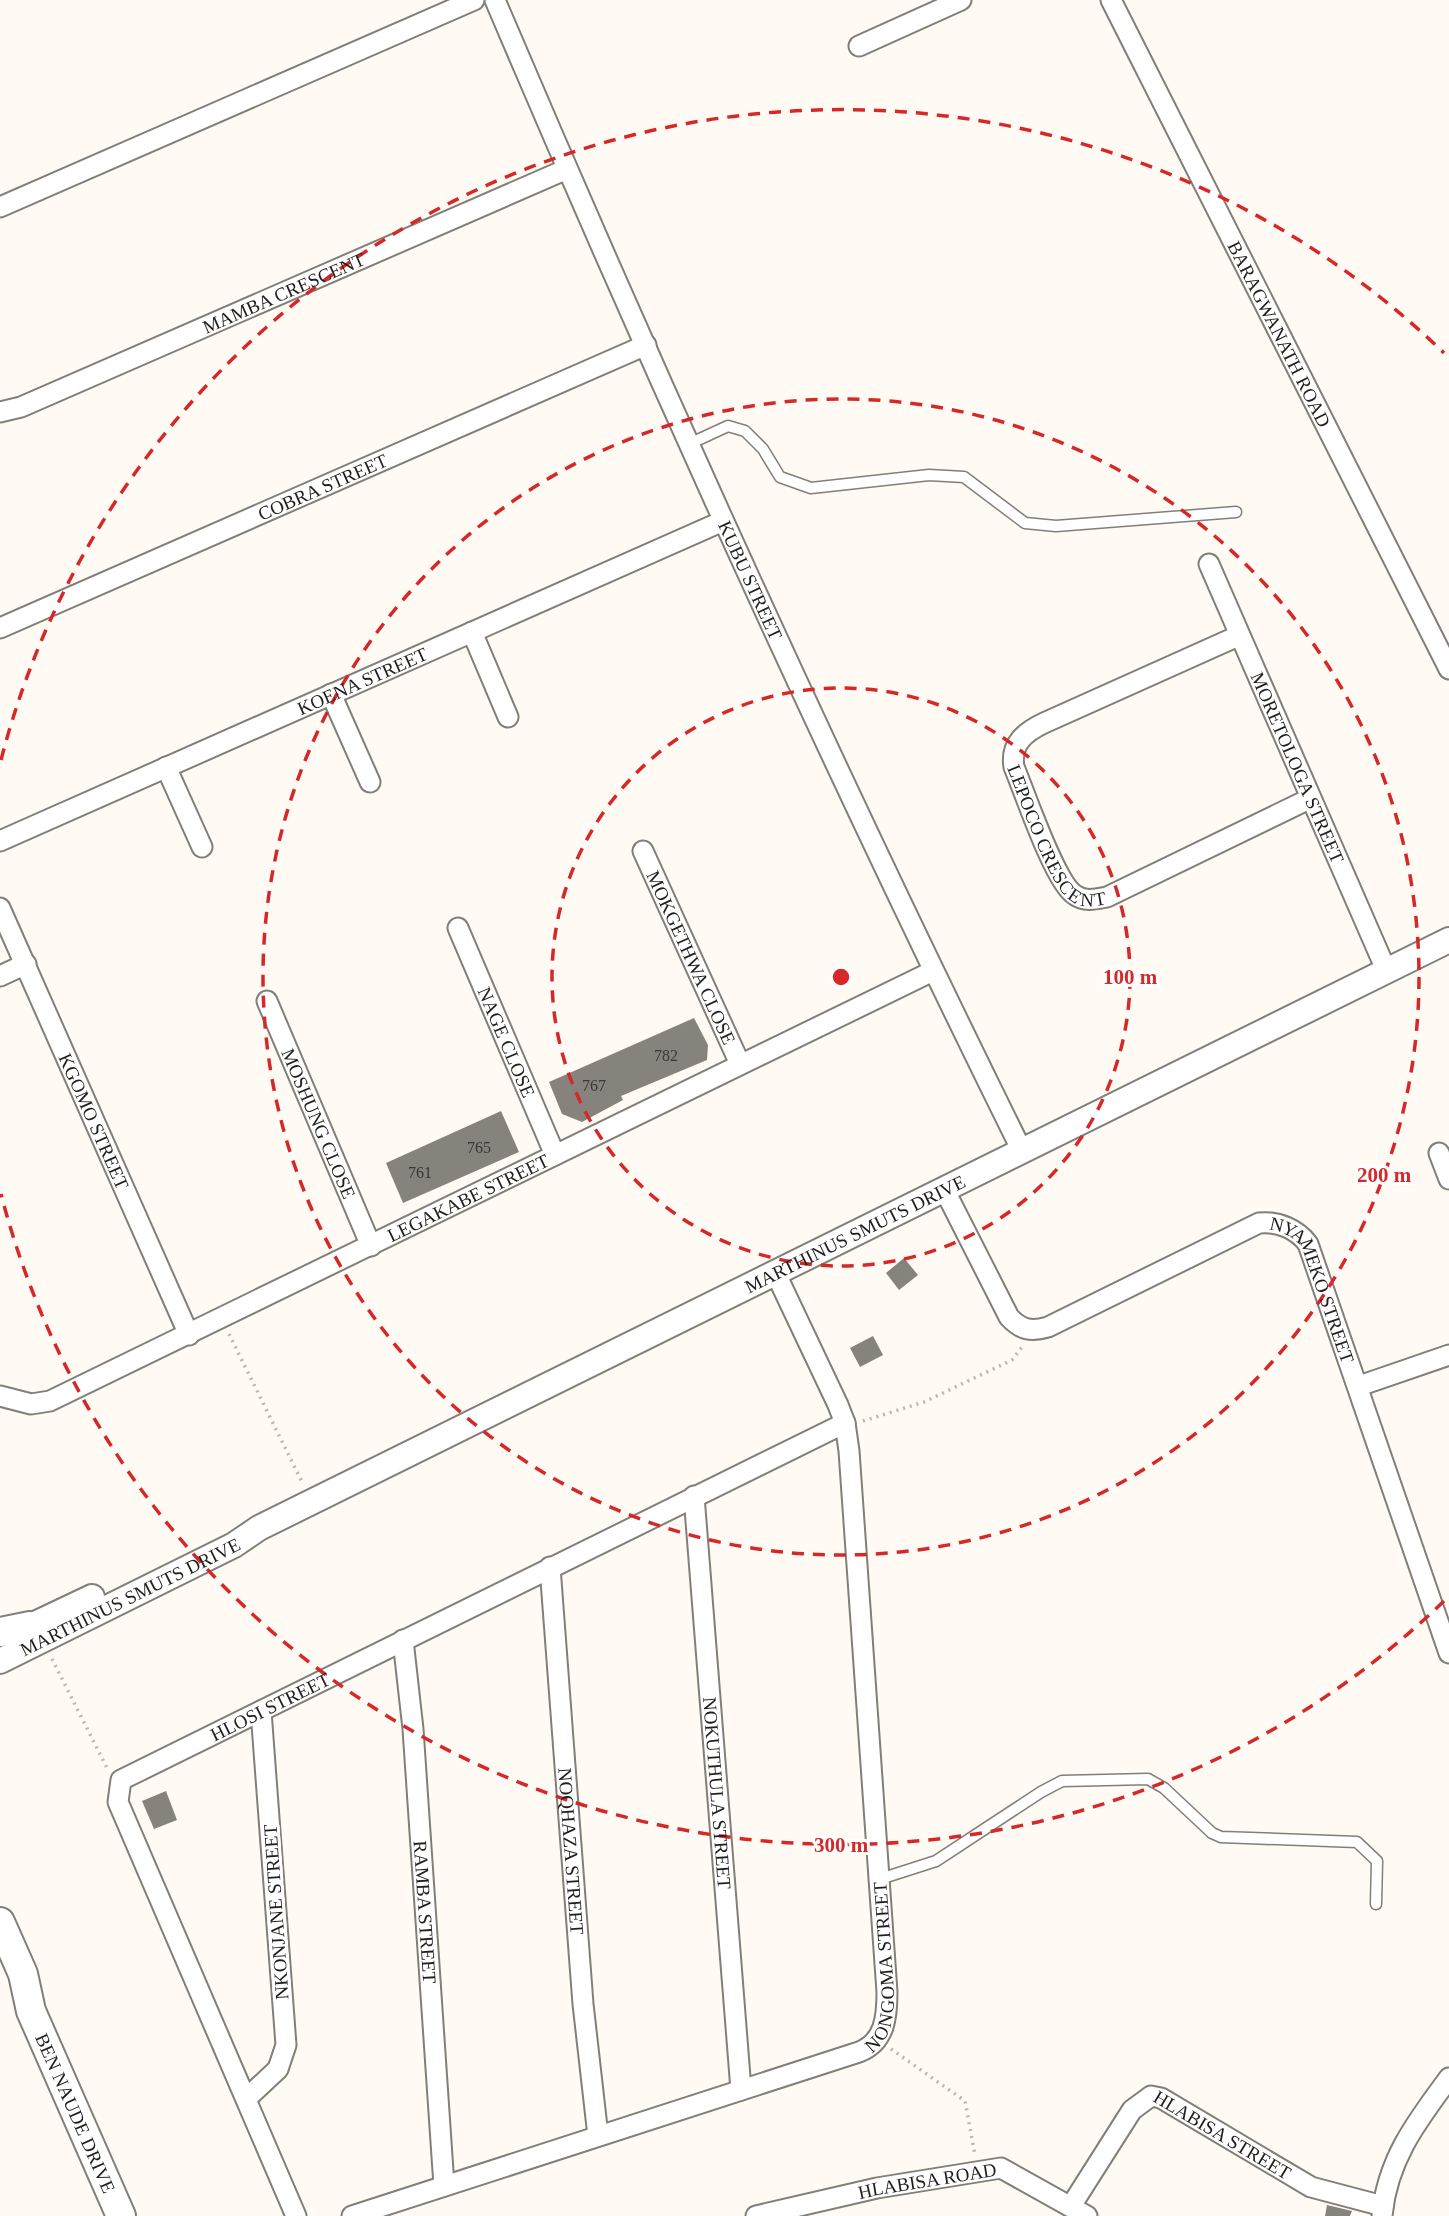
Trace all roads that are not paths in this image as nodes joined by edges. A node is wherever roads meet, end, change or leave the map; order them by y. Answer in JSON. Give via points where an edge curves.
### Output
{"nodes":[{"id":1,"x":474,"y":0,"type":"edge"},
{"id":2,"x":495,"y":0,"type":"edge"},
{"id":3,"x":961,"y":0,"type":"edge"},
{"id":4,"x":1111,"y":0,"type":"edge"},
{"id":5,"x":859,"y":46,"type":"dead end"},
{"id":6,"x":567,"y":169,"type":"junction"},
{"id":7,"x":0,"y":207,"type":"edge"},
{"id":8,"x":646,"y":345,"type":"junction"},
{"id":9,"x":0,"y":412,"type":"edge"},
{"id":10,"x":689,"y":444,"type":"junction"},
{"id":11,"x":1236,"y":512,"type":"dead end"},
{"id":12,"x":723,"y":521,"type":"junction"},
{"id":13,"x":1209,"y":564,"type":"dead end"},
{"id":14,"x":0,"y":628,"type":"edge"},
{"id":15,"x":472,"y":632,"type":"junction"},
{"id":16,"x":1238,"y":636,"type":"junction"},
{"id":17,"x":1449,"y":670,"type":"edge"},
{"id":18,"x":331,"y":694,"type":"junction"},
{"id":19,"x":508,"y":717,"type":"dead end"},
{"id":20,"x":166,"y":767,"type":"junction"},
{"id":21,"x":370,"y":782,"type":"dead end"},
{"id":22,"x":1309,"y":799,"type":"junction"},
{"id":23,"x":0,"y":841,"type":"edge"},
{"id":24,"x":202,"y":847,"type":"dead end"},
{"id":25,"x":643,"y":852,"type":"dead end"},
{"id":26,"x":0,"y":908,"type":"edge"},
{"id":27,"x":457,"y":928,"type":"dead end"},
{"id":28,"x":1449,"y":940,"type":"edge"},
{"id":29,"x":26,"y":964,"type":"junction"},
{"id":30,"x":933,"y":971,"type":"junction"},
{"id":31,"x":1387,"y":972,"type":"junction"},
{"id":32,"x":0,"y":976,"type":"edge"},
{"id":33,"x":267,"y":1001,"type":"dead end"},
{"id":34,"x":740,"y":1064,"type":"junction"},
{"id":35,"x":1022,"y":1151,"type":"junction"},
{"id":36,"x":1440,"y":1153,"type":"dead end"},
{"id":37,"x":555,"y":1155,"type":"junction"},
{"id":38,"x":1449,"y":1179,"type":"edge"},
{"id":39,"x":944,"y":1189,"type":"junction"},
{"id":40,"x":371,"y":1246,"type":"junction"},
{"id":41,"x":776,"y":1273,"type":"junction"},
{"id":42,"x":188,"y":1335,"type":"junction"},
{"id":43,"x":1449,"y":1355,"type":"edge"},
{"id":44,"x":1359,"y":1386,"type":"junction"},
{"id":45,"x":0,"y":1396,"type":"edge"},
{"id":46,"x":845,"y":1425,"type":"junction"},
{"id":47,"x":694,"y":1496,"type":"junction"},
{"id":48,"x":550,"y":1567,"type":"junction"},
{"id":49,"x":0,"y":1632,"type":"edge"},
{"id":50,"x":36,"y":1633,"type":"junction"},
{"id":51,"x":0,"y":1640,"type":"edge"},
{"id":52,"x":403,"y":1640,"type":"junction"},
{"id":53,"x":1449,"y":1653,"type":"edge"},
{"id":54,"x":0,"y":1661,"type":"edge"},
{"id":55,"x":261,"y":1711,"type":"junction"},
{"id":56,"x":880,"y":1879,"type":"junction"},
{"id":57,"x":1376,"y":1904,"type":"dead end"},
{"id":58,"x":0,"y":1923,"type":"edge"},
{"id":59,"x":0,"y":1960,"type":"edge"},
{"id":60,"x":31,"y":2011,"type":"junction"},
{"id":61,"x":1449,"y":2078,"type":"edge"},
{"id":62,"x":741,"y":2090,"type":"junction"},
{"id":63,"x":247,"y":2098,"type":"junction"},
{"id":64,"x":598,"y":2136,"type":"junction"},
{"id":65,"x":444,"y":2186,"type":"junction"},
{"id":66,"x":1079,"y":2211,"type":"edge"},
{"id":67,"x":1382,"y":2211,"type":"edge"},
{"id":68,"x":121,"y":2216,"type":"edge"},
{"id":69,"x":296,"y":2216,"type":"edge"},
{"id":70,"x":352,"y":2216,"type":"edge"},
{"id":71,"x":756,"y":2216,"type":"edge"}],
"edges":[{"from":1,"to":7,"type":"street"},
{"from":2,"to":6,"type":"street","name":"KUBU STREET"},
{"from":3,"to":5,"type":"street"},
{"from":4,"to":17,"type":"street","name":"BARAGWANATH ROAD"},
{"from":6,"to":8,"type":"street","name":"KUBU STREET"},
{"from":6,"to":9,"type":"street","name":"MAMBA CRESCENT","via":[[21,407]]},
{"from":8,"to":10,"type":"street","name":"KUBU STREET"},
{"from":8,"to":14,"type":"street","name":"COBRA STREET"},
{"from":10,"to":11,"type":"lane","via":[[728,426],[745,431],[780,477],[811,488],[929,475],[964,477],[1025,523],[1094,523]]},
{"from":10,"to":12,"type":"street","name":"KUBU STREET"},
{"from":12,"to":15,"type":"street","name":"KOENA STREET"},
{"from":12,"to":30,"type":"street","name":"KUBU STREET"},
{"from":13,"to":16,"type":"street","name":"MORETOLOGA STREET"},
{"from":15,"to":18,"type":"street","name":"KOENA STREET"},
{"from":15,"to":19,"type":"street"},
{"from":16,"to":22,"type":"street","name":"MORETOLOGA STREET"},
{"from":16,"to":22,"type":"street","name":"LEPOCO CRESCENT","via":[[1044,723],[1018,742],[1014,767],[1062,880],[1083,899],[1107,897]]},
{"from":18,"to":20,"type":"street","name":"KOENA STREET"},
{"from":18,"to":21,"type":"street"},
{"from":20,"to":23,"type":"street","name":"KOENA STREET"},
{"from":20,"to":24,"type":"street"},
{"from":22,"to":31,"type":"street","name":"MORETOLOGA STREET"},
{"from":25,"to":34,"type":"street","name":"MOKGETHWA CLOSE"},
{"from":26,"to":29,"type":"street","name":"KGOMO STREET"},
{"from":27,"to":37,"type":"street","name":"NAGE CLOSE"},
{"from":28,"to":31,"type":"street","name":"MARTHINUS SMUTS DRIVE"},
{"from":29,"to":32,"type":"street"},
{"from":29,"to":42,"type":"street","name":"KGOMO STREET"},
{"from":30,"to":34,"type":"street","name":"LEGAKABE STREET"},
{"from":30,"to":35,"type":"street","name":"KUBU STREET"},
{"from":31,"to":35,"type":"street","name":"MARTHINUS SMUTS DRIVE"},
{"from":33,"to":40,"type":"street","name":"MOSHUNG CLOSE"},
{"from":34,"to":37,"type":"street","name":"LEGAKABE STREET"},
{"from":35,"to":39,"type":"street","name":"MARTHINUS SMUTS DRIVE"},
{"from":36,"to":38,"type":"street"},
{"from":37,"to":40,"type":"street","name":"LEGAKABE STREET"},
{"from":39,"to":41,"type":"street","name":"MARTHINUS SMUTS DRIVE"},
{"from":39,"to":44,"type":"street","name":"NYAMEKO STREET","via":[[1000,1304],[1016,1325],[1034,1331],[1259,1223],[1298,1233],[1308,1244]]},
{"from":40,"to":42,"type":"street","name":"LEGAKABE STREET"},
{"from":41,"to":46,"type":"street","name":"NONGOMA STREET"},
{"from":41,"to":50,"type":"street","name":"MARTHINUS SMUTS DRIVE"},
{"from":42,"to":45,"type":"street","name":"LEGAKABE STREET","via":[[50,1401],[31,1404]]},
{"from":43,"to":44,"type":"street"},
{"from":44,"to":53,"type":"street","name":"NYAMEKO STREET"},
{"from":46,"to":47,"type":"street","name":"HLOSI STREET"},
{"from":46,"to":56,"type":"street","name":"NONGOMA STREET"},
{"from":47,"to":48,"type":"street","name":"HLOSI STREET"},
{"from":47,"to":62,"type":"street","name":"NOKUTHULA STREET"},
{"from":48,"to":52,"type":"street","name":"HLOSI STREET"},
{"from":48,"to":64,"type":"street","name":"NOQHAZA STREET","via":[[583,2004]]},
{"from":49,"to":50,"type":"main road"},
{"from":50,"to":51,"type":"street","name":"MARTHINUS SMUTS DRIVE"},
{"from":50,"to":54,"type":"street","name":"MARTHINUS SMUTS DRIVE"},
{"from":52,"to":55,"type":"street","name":"HLOSI STREET"},
{"from":52,"to":65,"type":"street","name":"RAMBA STREET"},
{"from":55,"to":63,"type":"street","name":"NKONJANE STREET","via":[[286,2045],[278,2069]]},
{"from":55,"to":63,"type":"street","name":"HLOSI STREET","via":[[132,1772],[119,1783],[118,1802]]},
{"from":56,"to":57,"type":"lane","via":[[936,1861],[1057,1783],[1148,1779],[1221,1837],[1364,1845],[1377,1861]]},
{"from":56,"to":62,"type":"street","name":"NONGOMA STREET","via":[[887,2010],[877,2039],[859,2052]]},
{"from":58,"to":60,"type":"main road","name":"BEN NAUDE DRIVE","via":[[23,1974]]},
{"from":59,"to":60,"type":"main road","name":"BEN NAUDE DRIVE"},
{"from":60,"to":68,"type":"main road","name":"BEN NAUDE DRIVE"},
{"from":61,"to":67,"type":"street","name":"HLABISA STREET","via":[[1401,2145]]},
{"from":62,"to":64,"type":"street","name":"NONGOMA STREET"},
{"from":63,"to":69,"type":"street"},
{"from":64,"to":65,"type":"street","name":"NONGOMA STREET"},
{"from":65,"to":70,"type":"street","name":"NONGOMA STREET"},
{"from":66,"to":67,"type":"street","name":"HLABISA STREET","via":[[1132,2110],[1152,2096],[1311,2187]]},
{"from":66,"to":71,"type":"street","name":"HLABISA ROAD","via":[[1009,2170],[877,2188]]}]}
